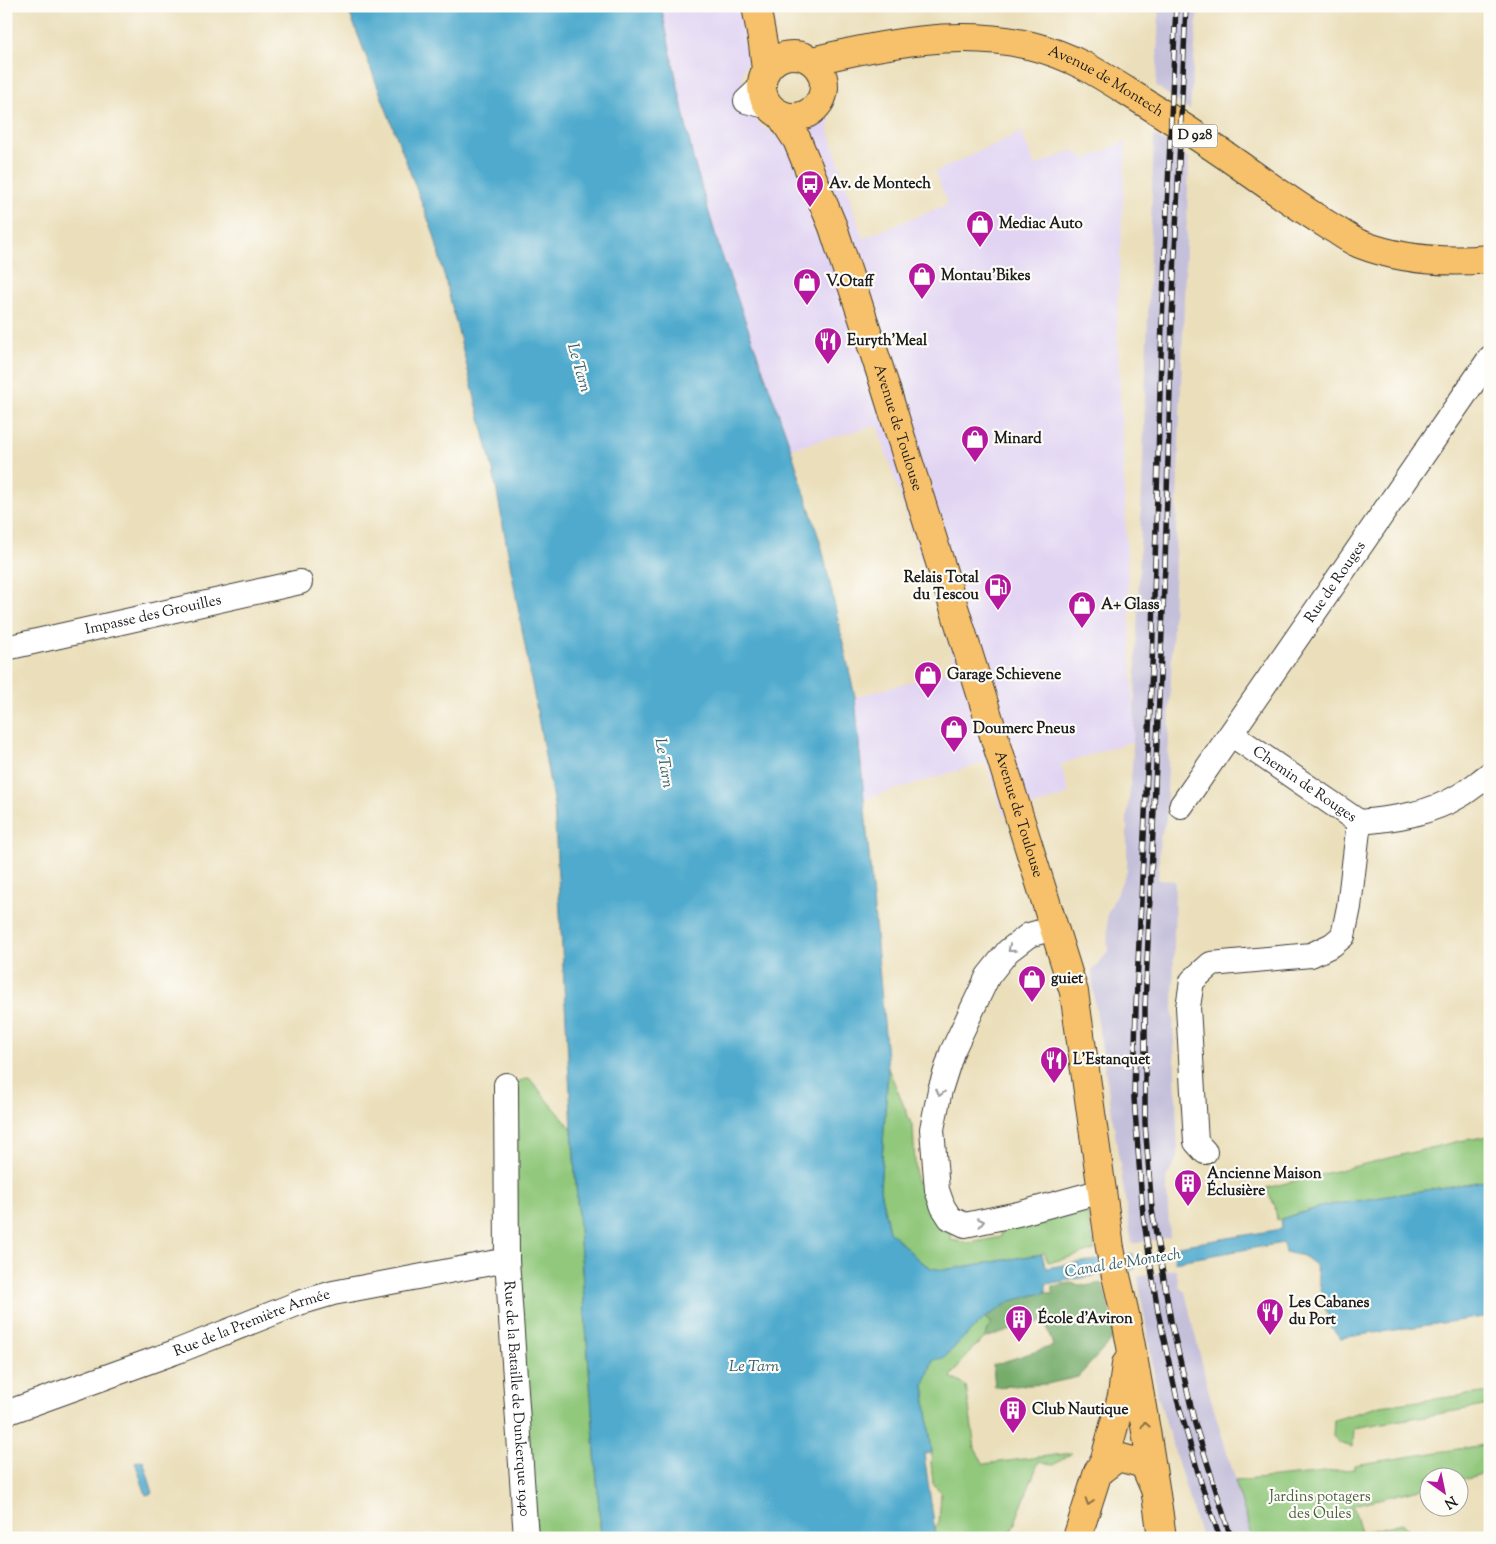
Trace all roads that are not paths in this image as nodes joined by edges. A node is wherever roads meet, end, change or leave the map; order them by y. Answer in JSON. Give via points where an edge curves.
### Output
{"nodes":[{"id":1,"x":756,"y":6,"type":"edge"},
{"id":2,"x":766,"y":6,"type":"edge"},
{"id":3,"x":892,"y":45,"type":"junction"},
{"id":4,"x":802,"y":58,"type":"junction"},
{"id":5,"x":769,"y":94,"type":"junction"},
{"id":6,"x":819,"y":100,"type":"junction"},
{"id":7,"x":833,"y":227,"type":"junction"},
{"id":8,"x":1490,"y":259,"type":"edge"},
{"id":9,"x":1490,"y":358,"type":"edge"},
{"id":10,"x":300,"y":582,"type":"dead end"},
{"id":11,"x":6,"y":648,"type":"edge"},
{"id":12,"x":1231,"y":734,"type":"junction"},
{"id":13,"x":1490,"y":774,"type":"edge"},
{"id":14,"x":1181,"y":806,"type":"dead end"},
{"id":15,"x":1359,"y":822,"type":"junction"},
{"id":16,"x":1054,"y":928,"type":"junction"},
{"id":17,"x":506,"y":1085,"type":"dead end"},
{"id":18,"x":1205,"y":1152,"type":"dead end"},
{"id":19,"x":1102,"y":1191,"type":"junction"},
{"id":20,"x":507,"y":1260,"type":"junction"},
{"id":21,"x":1128,"y":1328,"type":"junction"},
{"id":22,"x":6,"y":1414,"type":"edge"},
{"id":23,"x":1098,"y":1472,"type":"junction"},
{"id":24,"x":1156,"y":1491,"type":"junction"},
{"id":25,"x":526,"y":1538,"type":"edge"},
{"id":26,"x":1077,"y":1538,"type":"edge"},
{"id":27,"x":1162,"y":1538,"type":"edge"}],
"edges":[{"from":1,"to":5,"type":"main road","name":"Avenue de Toulouse"},
{"from":2,"to":4,"type":"main road","via":[[780,36]]},
{"from":3,"to":4,"type":"main road","name":"Avenue de Montech"},
{"from":3,"to":6,"type":"main road","name":"Avenue de Montech","via":[[848,70]]},
{"from":3,"to":8,"type":"main road","name":"Avenue de Montech","number":"D 928","via":[[968,37],[1001,39],[1052,51],[1092,69],[1358,244],[1410,258]]},
{"from":4,"to":5,"type":"main road","via":[[782,56],[773,62]]},
{"from":4,"to":6,"type":"main road","via":[[818,67],[822,74],[824,83]]},
{"from":5,"to":6,"type":"main road","via":[[788,117],[807,114]]},
{"from":5,"to":7,"type":"main road","name":"Avenue de Toulouse","via":[[797,140]]},
{"from":6,"to":7,"type":"main road","name":"Avenue de Toulouse","via":[[814,135]]},
{"from":7,"to":16,"type":"main road","name":"Avenue de Toulouse"},
{"from":9,"to":12,"type":"street","name":"Rue de Rouges"},
{"from":10,"to":11,"type":"street","name":"Impasse des Grouilles"},
{"from":12,"to":14,"type":"street","name":"Rue de Rouges"},
{"from":12,"to":15,"type":"street","name":"Chemin de Rouges"},
{"from":13,"to":15,"type":"street","name":"Chemin de Rouges","via":[[1461,795],[1422,812]]},
{"from":15,"to":18,"type":"street","via":[[1343,936],[1311,955],[1212,964],[1192,981],[1188,1007],[1196,1142]]},
{"from":16,"to":19,"type":"main road","name":"Avenue de Toulouse","via":[[1074,992]]},
{"from":16,"to":19,"type":"street","one_way":true,"via":[[1029,935],[1008,950],[988,976],[952,1052],[932,1129],[937,1190],[950,1218],[965,1225]]},
{"from":17,"to":20,"type":"street","name":"Rue de la Bataille de Dunkerque 1940"},
{"from":19,"to":21,"type":"main road","name":"Avenue de Toulouse","via":[[1116,1281]]},
{"from":20,"to":22,"type":"street","name":"Rue de la Première Armée","via":[[333,1293],[299,1303],[178,1352]]},
{"from":20,"to":25,"type":"street","name":"Rue de la Bataille de Dunkerque 1940"},
{"from":21,"to":23,"type":"main road","via":[[1122,1396]]},
{"from":24,"to":21,"type":"main road","one_way":true},
{"from":23,"to":24,"type":"main road","via":[[1118,1457],[1144,1464]]},
{"from":23,"to":26,"type":"main road","one_way":true},
{"from":24,"to":27,"type":"main road"}]}
